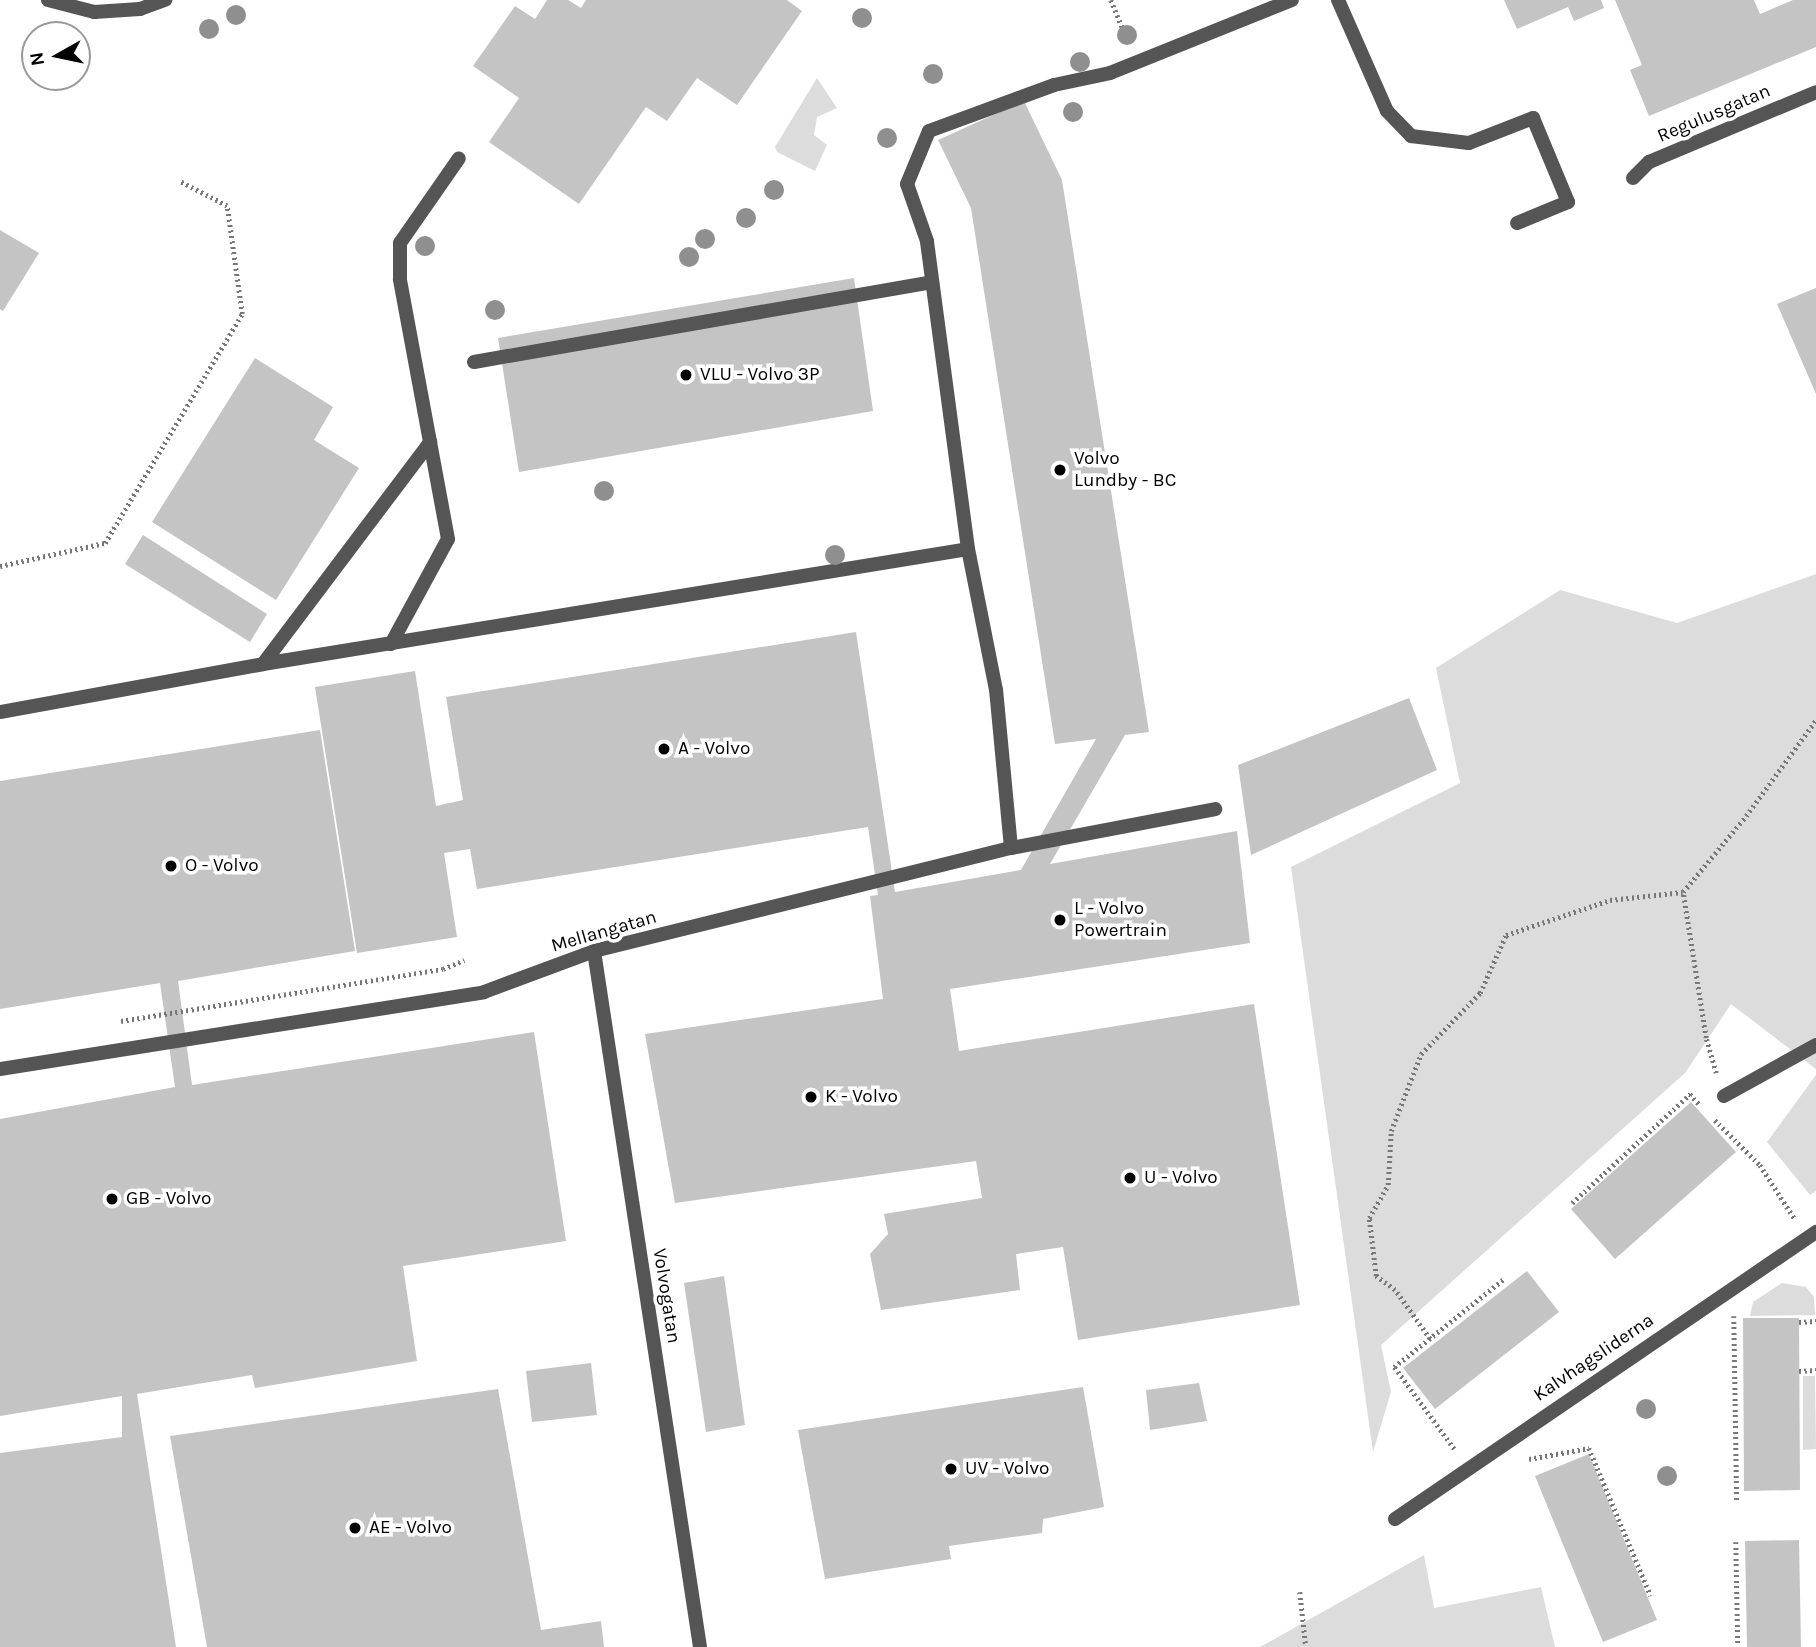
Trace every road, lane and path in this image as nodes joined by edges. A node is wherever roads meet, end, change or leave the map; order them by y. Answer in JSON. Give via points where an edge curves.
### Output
{"nodes":[{"id":1,"x":48,"y":0,"type":"edge"},
{"id":2,"x":165,"y":0,"type":"edge"},
{"id":3,"x":1111,"y":0,"type":"edge"},
{"id":4,"x":1292,"y":0,"type":"edge"},
{"id":5,"x":1338,"y":0,"type":"edge"},
{"id":6,"x":1136,"y":63,"type":"junction"},
{"id":7,"x":1816,"y":92,"type":"edge"},
{"id":8,"x":459,"y":158,"type":"dead end"},
{"id":9,"x":1633,"y":178,"type":"dead end"},
{"id":10,"x":179,"y":181,"type":"dead end"},
{"id":11,"x":1517,"y":223,"type":"dead end"},
{"id":12,"x":932,"y":282,"type":"junction"},
{"id":13,"x":474,"y":362,"type":"dead end"},
{"id":14,"x":430,"y":443,"type":"junction"},
{"id":15,"x":968,"y":549,"type":"junction"},
{"id":16,"x":0,"y":566,"type":"edge"},
{"id":17,"x":391,"y":644,"type":"junction"},
{"id":18,"x":263,"y":664,"type":"junction"},
{"id":19,"x":0,"y":712,"type":"edge"},
{"id":20,"x":1816,"y":720,"type":"edge"},
{"id":21,"x":1215,"y":809,"type":"dead end"},
{"id":22,"x":1011,"y":848,"type":"junction"},
{"id":23,"x":1683,"y":892,"type":"junction"},
{"id":24,"x":594,"y":951,"type":"junction"},
{"id":25,"x":464,"y":960,"type":"dead end"},
{"id":26,"x":107,"y":1024,"type":"dead end"},
{"id":27,"x":1816,"y":1045,"type":"edge"},
{"id":28,"x":0,"y":1069,"type":"edge"},
{"id":29,"x":1724,"y":1096,"type":"joint"},
{"id":30,"x":1572,"y":1203,"type":"dead end"},
{"id":31,"x":1801,"y":1227,"type":"dead end"},
{"id":32,"x":1816,"y":1231,"type":"edge"},
{"id":33,"x":1505,"y":1279,"type":"dead end"},
{"id":34,"x":1734,"y":1311,"type":"dead end"},
{"id":35,"x":1816,"y":1321,"type":"edge"},
{"id":36,"x":1799,"y":1322,"type":"dead end"},
{"id":37,"x":1430,"y":1339,"type":"junction"},
{"id":38,"x":1816,"y":1370,"type":"edge"},
{"id":39,"x":1799,"y":1371,"type":"dead end"},
{"id":40,"x":1455,"y":1451,"type":"dead end"},
{"id":41,"x":1525,"y":1457,"type":"dead end"},
{"id":42,"x":1737,"y":1500,"type":"dead end"},
{"id":43,"x":1395,"y":1519,"type":"dead end"},
{"id":44,"x":1736,"y":1542,"type":"dead end"},
{"id":45,"x":1300,"y":1592,"type":"dead end"},
{"id":46,"x":1651,"y":1596,"type":"dead end"},
{"id":47,"x":700,"y":1647,"type":"edge"},
{"id":48,"x":1306,"y":1647,"type":"edge"},
{"id":49,"x":1738,"y":1647,"type":"edge"}],
"edges":[{"from":1,"to":2,"type":"street","via":[[93,12],[140,9]]},
{"from":3,"to":6,"type":"path"},
{"from":4,"to":6,"type":"street"},
{"from":5,"to":11,"type":"street","via":[[1387,111],[1411,136],[1469,143],[1533,118],[1569,202]]},
{"from":6,"to":12,"type":"street","via":[[1054,85],[929,131],[907,184],[927,241]]},
{"from":7,"to":9,"type":"street","name":"Regulusgatan","via":[[1649,162]]},
{"from":8,"to":14,"type":"street","via":[[400,243],[400,279]]},
{"from":10,"to":16,"type":"path","via":[[227,206],[242,314],[105,543]]},
{"from":12,"to":13,"type":"street"},
{"from":12,"to":15,"type":"street"},
{"from":14,"to":17,"type":"street","via":[[448,539]]},
{"from":14,"to":18,"type":"street"},
{"from":15,"to":17,"type":"street"},
{"from":15,"to":22,"type":"street","via":[[996,691]]},
{"from":17,"to":18,"type":"street"},
{"from":18,"to":19,"type":"street"},
{"from":20,"to":23,"type":"path"},
{"from":21,"to":22,"type":"street","name":"Mellangatan"},
{"from":22,"to":24,"type":"street","name":"Mellangatan"},
{"from":23,"to":29,"type":"path","via":[[1706,1038]]},
{"from":23,"to":37,"type":"path","via":[[1610,900],[1506,935],[1480,993],[1421,1054],[1391,1130],[1388,1185],[1369,1217],[1376,1276],[1395,1290]]},
{"from":24,"to":28,"type":"street","name":"Mellangatan","via":[[484,992]]},
{"from":24,"to":47,"type":"street","name":"Volvogatan"},
{"from":25,"to":26,"type":"path","via":[[443,969]]},
{"from":27,"to":29,"type":"street"},
{"from":30,"to":31,"type":"path","via":[[1690,1094],[1760,1165]]},
{"from":32,"to":43,"type":"street","name":"Kalvhagsliderna"},
{"from":33,"to":37,"type":"path"},
{"from":34,"to":42,"type":"path"},
{"from":35,"to":36,"type":"path"},
{"from":37,"to":40,"type":"path","via":[[1394,1367]]},
{"from":38,"to":39,"type":"path"},
{"from":41,"to":46,"type":"path","via":[[1532,1460],[1588,1448]]},
{"from":44,"to":49,"type":"path"},
{"from":45,"to":48,"type":"path"}]}
